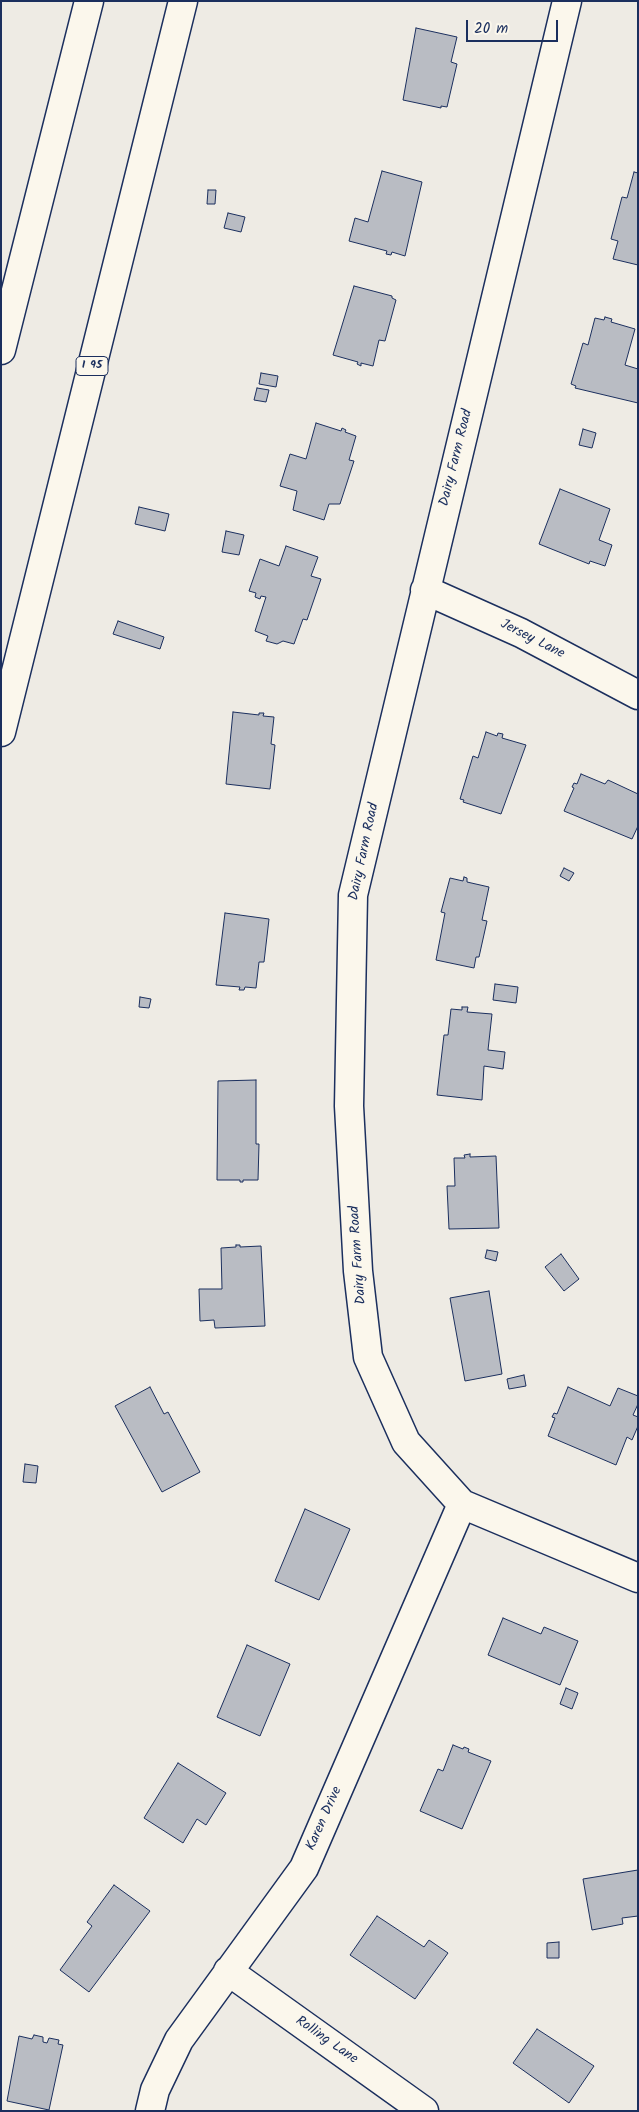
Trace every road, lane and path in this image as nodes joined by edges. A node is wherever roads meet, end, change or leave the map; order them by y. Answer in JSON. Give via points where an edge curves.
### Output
{"nodes":[{"id":1,"x":89,"y":1,"type":"edge"},
{"id":2,"x":182,"y":1,"type":"edge"},
{"id":3,"x":567,"y":1,"type":"edge"},
{"id":4,"x":1,"y":350,"type":"edge"},
{"id":5,"x":425,"y":590,"type":"junction"},
{"id":6,"x":638,"y":695,"type":"edge"},
{"id":7,"x":1,"y":732,"type":"edge"},
{"id":8,"x":462,"y":1504,"type":"junction"},
{"id":9,"x":638,"y":1578,"type":"edge"},
{"id":10,"x":228,"y":1971,"type":"junction"},
{"id":11,"x":150,"y":2111,"type":"edge"},
{"id":12,"x":424,"y":2111,"type":"edge"}],
"edges":[{"from":1,"to":4,"type":"main road"},
{"from":2,"to":7,"type":"main road","number":"I 95"},
{"from":3,"to":5,"type":"main road","name":"Dairy Farm Road"},
{"from":5,"to":6,"type":"main road","name":"Jersey Lane","via":[[521,633]]},
{"from":5,"to":8,"type":"main road","name":"Dairy Farm Road","via":[[353,895],[349,1106],[358,1271],[368,1357],[406,1442]]},
{"from":8,"to":9,"type":"main road","name":"Dairy Farm Road"},
{"from":8,"to":10,"type":"main road","name":"Karen Drive","via":[[304,1868]]},
{"from":10,"to":11,"type":"main road","name":"Karen Drive","via":[[179,2040],[155,2090]]},
{"from":10,"to":12,"type":"main road","name":"Rolling Lane"}]}
